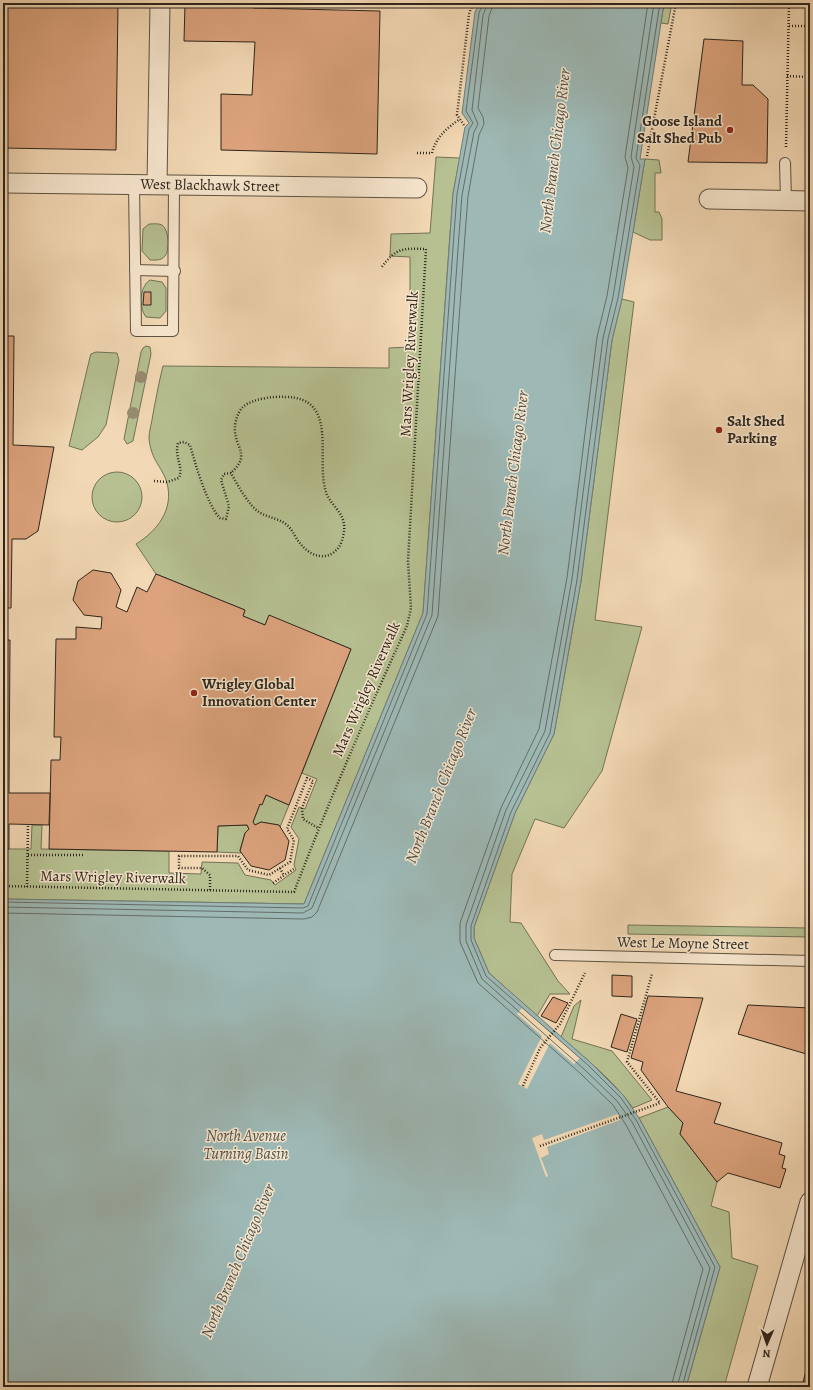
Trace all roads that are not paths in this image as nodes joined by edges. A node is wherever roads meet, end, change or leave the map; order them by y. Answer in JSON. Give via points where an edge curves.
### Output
{"nodes":[{"id":1,"x":160,"y":3,"type":"edge"},
{"id":2,"x":785,"y":163,"type":"road end"},
{"id":3,"x":3,"y":183,"type":"edge"},
{"id":4,"x":134,"y":184,"type":"junction"},
{"id":5,"x":166,"y":184,"type":"junction"},
{"id":6,"x":417,"y":188,"type":"dead end"},
{"id":7,"x":709,"y":199,"type":"dead end"},
{"id":8,"x":786,"y":200,"type":"junction"},
{"id":9,"x":810,"y":200,"type":"edge"},
{"id":10,"x":135,"y":270,"type":"junction"},
{"id":11,"x":175,"y":271,"type":"junction"},
{"id":12,"x":555,"y":955,"type":"dead end"},
{"id":13,"x":810,"y":961,"type":"edge"},
{"id":14,"x":810,"y":1202,"type":"edge"},
{"id":15,"x":757,"y":1387,"type":"edge"}],
"edges":[{"from":1,"to":5,"type":"street"},
{"from":2,"to":8,"type":"lane"},
{"from":3,"to":4,"type":"street","name":"West Blackhawk Street"},
{"from":4,"to":5,"type":"street","name":"West Blackhawk Street"},
{"from":4,"to":10,"type":"lane"},
{"from":5,"to":6,"type":"street","name":"West Blackhawk Street"},
{"from":5,"to":11,"type":"lane"},
{"from":7,"to":8,"type":"street"},
{"from":8,"to":9,"type":"street"},
{"from":10,"to":11,"type":"lane"},
{"from":10,"to":11,"type":"lane","via":[[136,331],[173,331]]},
{"from":12,"to":13,"type":"lane","name":"West Le Moyne Street"},
{"from":14,"to":15,"type":"street"}]}
